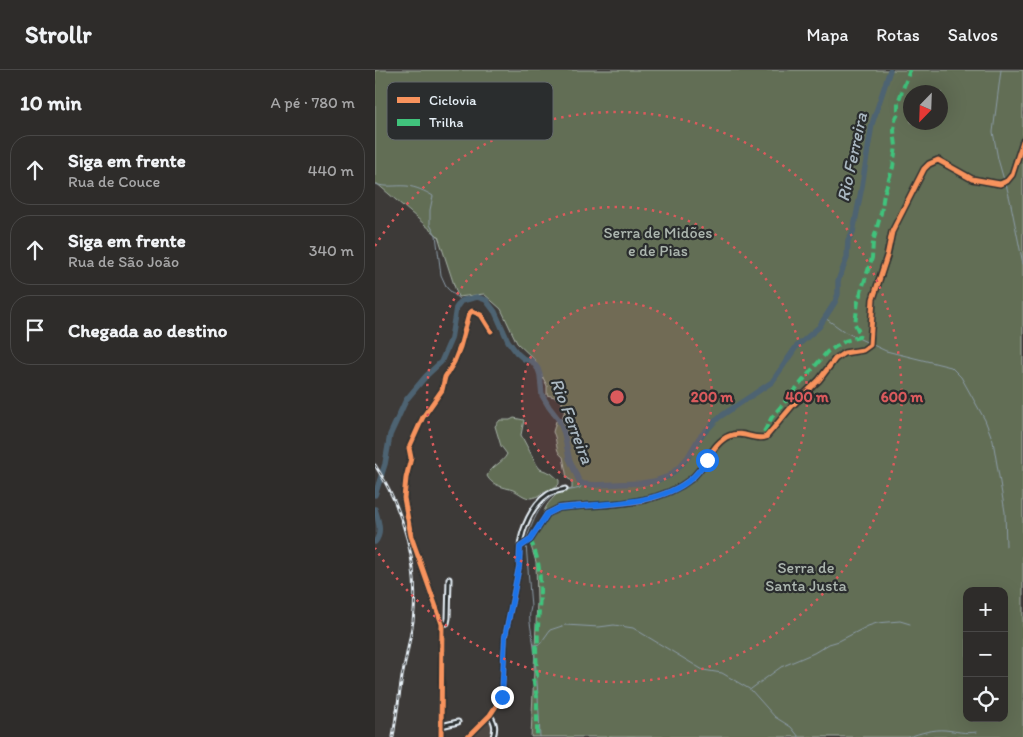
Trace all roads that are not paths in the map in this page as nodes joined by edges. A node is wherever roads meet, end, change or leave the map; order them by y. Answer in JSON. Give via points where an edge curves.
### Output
{"nodes":[{"id":1,"x":1023,"y":141,"type":"edge"},
{"id":2,"x":491,"y":331,"type":"dead end"},
{"id":3,"x":565,"y":489,"type":"dead end"},
{"id":4,"x":521,"y":546,"type":"junction"},
{"id":5,"x":449,"y":579,"type":"dead end"},
{"id":6,"x":442,"y":624,"type":"junction"},
{"id":7,"x":490,"y":715,"type":"junction"},
{"id":8,"x":458,"y":722,"type":"dead end"},
{"id":9,"x":441,"y":726,"type":"junction"},
{"id":10,"x":441,"y":737,"type":"edge"},
{"id":11,"x":467,"y":737,"type":"edge"},
{"id":12,"x":493,"y":737,"type":"edge"}],
"edges":[{"from":1,"to":4,"type":"street","via":[[1012,175],[1000,184],[972,179],[938,160],[923,169],[892,232],[873,299],[870,345],[863,350],[844,353],[835,360],[766,437],[757,438],[749,434],[728,436],[693,478],[668,493],[643,500],[555,509],[547,514]]},
{"from":2,"to":6,"type":"street","via":[[481,315],[469,314],[460,347],[442,390],[423,417],[409,448],[411,458],[404,506],[411,536]]},
{"from":3,"to":4,"type":"street","via":[[547,494],[538,503],[526,525]]},
{"from":4,"to":7,"type":"street","via":[[505,637],[502,697]]},
{"from":5,"to":6,"type":"street","via":[[448,618],[447,623]]},
{"from":6,"to":9,"type":"street"},
{"from":7,"to":11,"type":"street"},
{"from":7,"to":12,"type":"street","via":[[494,722]]},
{"from":8,"to":9,"type":"street"},
{"from":9,"to":10,"type":"street"}]}
